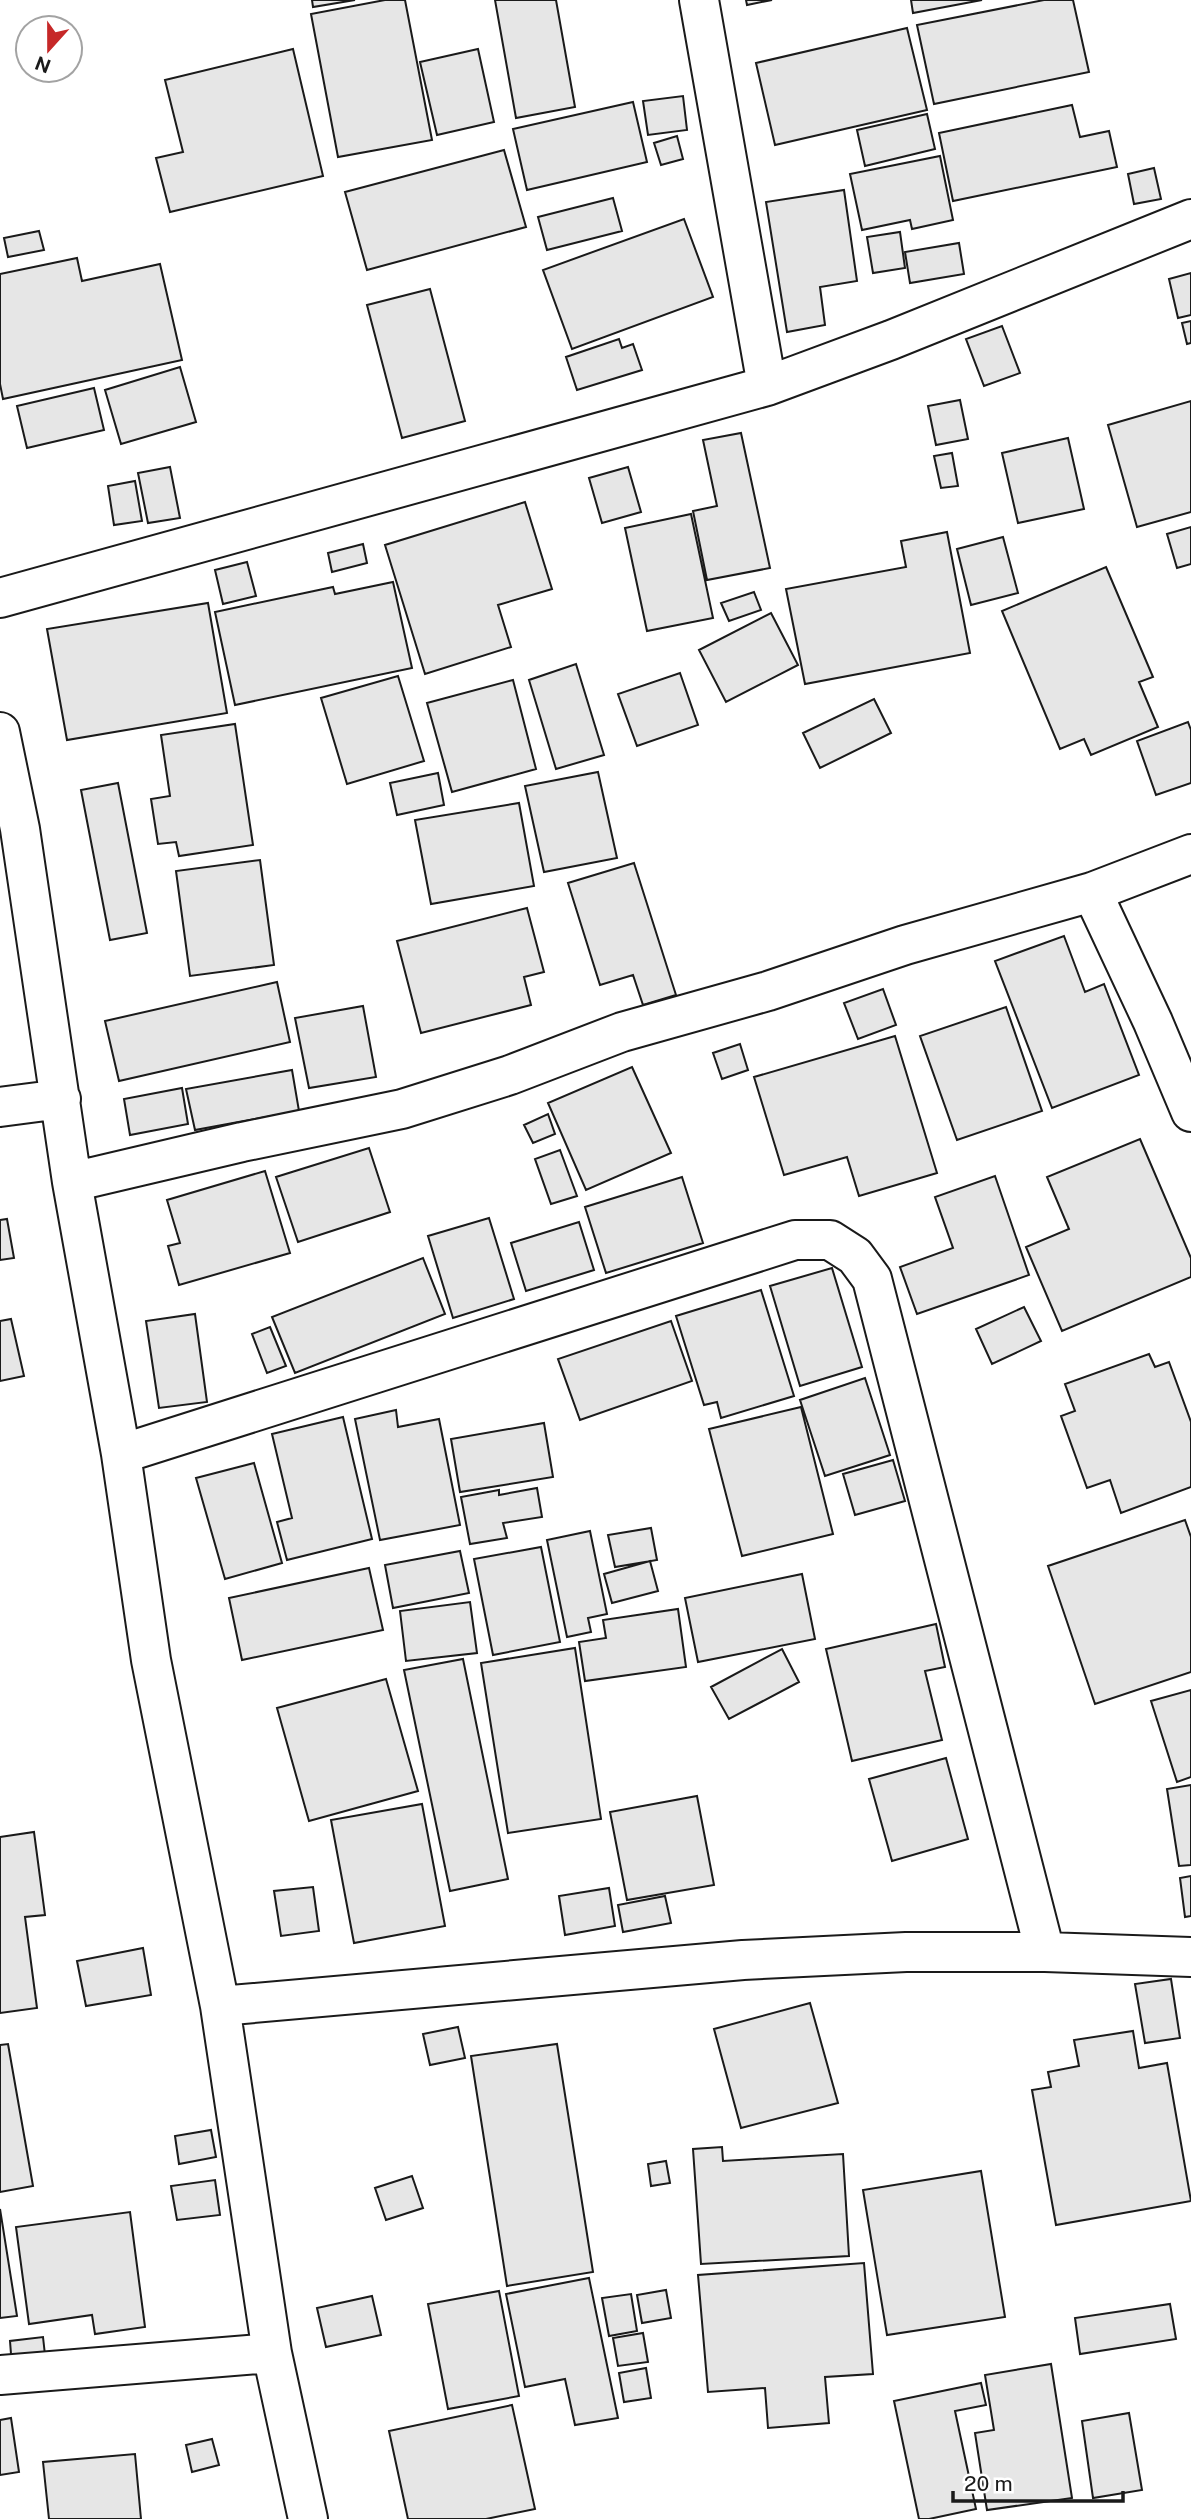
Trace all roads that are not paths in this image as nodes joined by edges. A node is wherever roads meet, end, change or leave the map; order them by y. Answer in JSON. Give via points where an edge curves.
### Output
{"nodes":[{"id":1,"x":699,"y":0,"type":"edge"},
{"id":2,"x":1191,"y":219,"type":"edge"},
{"id":3,"x":766,"y":386,"type":"junction"},
{"id":4,"x":0,"y":598,"type":"edge"},
{"id":5,"x":0,"y":732,"type":"edge"},
{"id":6,"x":1191,"y":854,"type":"edge"},
{"id":7,"x":1092,"y":892,"type":"junction"},
{"id":8,"x":61,"y":1099,"type":"junction"},
{"id":9,"x":0,"y":1107,"type":"edge"},
{"id":10,"x":1191,"y":1112,"type":"edge"},
{"id":11,"x":72,"y":1182,"type":"junction"},
{"id":12,"x":121,"y":1454,"type":"junction"},
{"id":13,"x":1045,"y":1952,"type":"junction"},
{"id":14,"x":1191,"y":1957,"type":"edge"},
{"id":15,"x":220,"y":2006,"type":"junction"},
{"id":16,"x":272,"y":2353,"type":"junction"},
{"id":17,"x":0,"y":2375,"type":"edge"},
{"id":18,"x":308,"y":2519,"type":"edge"}],
"edges":[{"from":1,"to":3,"type":"street"},
{"from":2,"to":3,"type":"street"},
{"from":3,"to":4,"type":"street"},
{"from":5,"to":8,"type":"street","via":[[20,829]]},
{"from":6,"to":7,"type":"street"},
{"from":7,"to":10,"type":"street"},
{"from":7,"to":11,"type":"street","via":[[622,1032],[510,1075],[401,1109]]},
{"from":8,"to":9,"type":"street"},
{"from":8,"to":11,"type":"street"},
{"from":11,"to":12,"type":"street"},
{"from":12,"to":13,"type":"street","via":[[794,1240],[830,1240],[855,1256],[872,1279]]},
{"from":12,"to":15,"type":"street","via":[[151,1660]]},
{"from":13,"to":14,"type":"street"},
{"from":13,"to":15,"type":"street","via":[[906,1951],[743,1961]]},
{"from":15,"to":16,"type":"street"},
{"from":16,"to":17,"type":"street"},
{"from":16,"to":18,"type":"street"}]}
